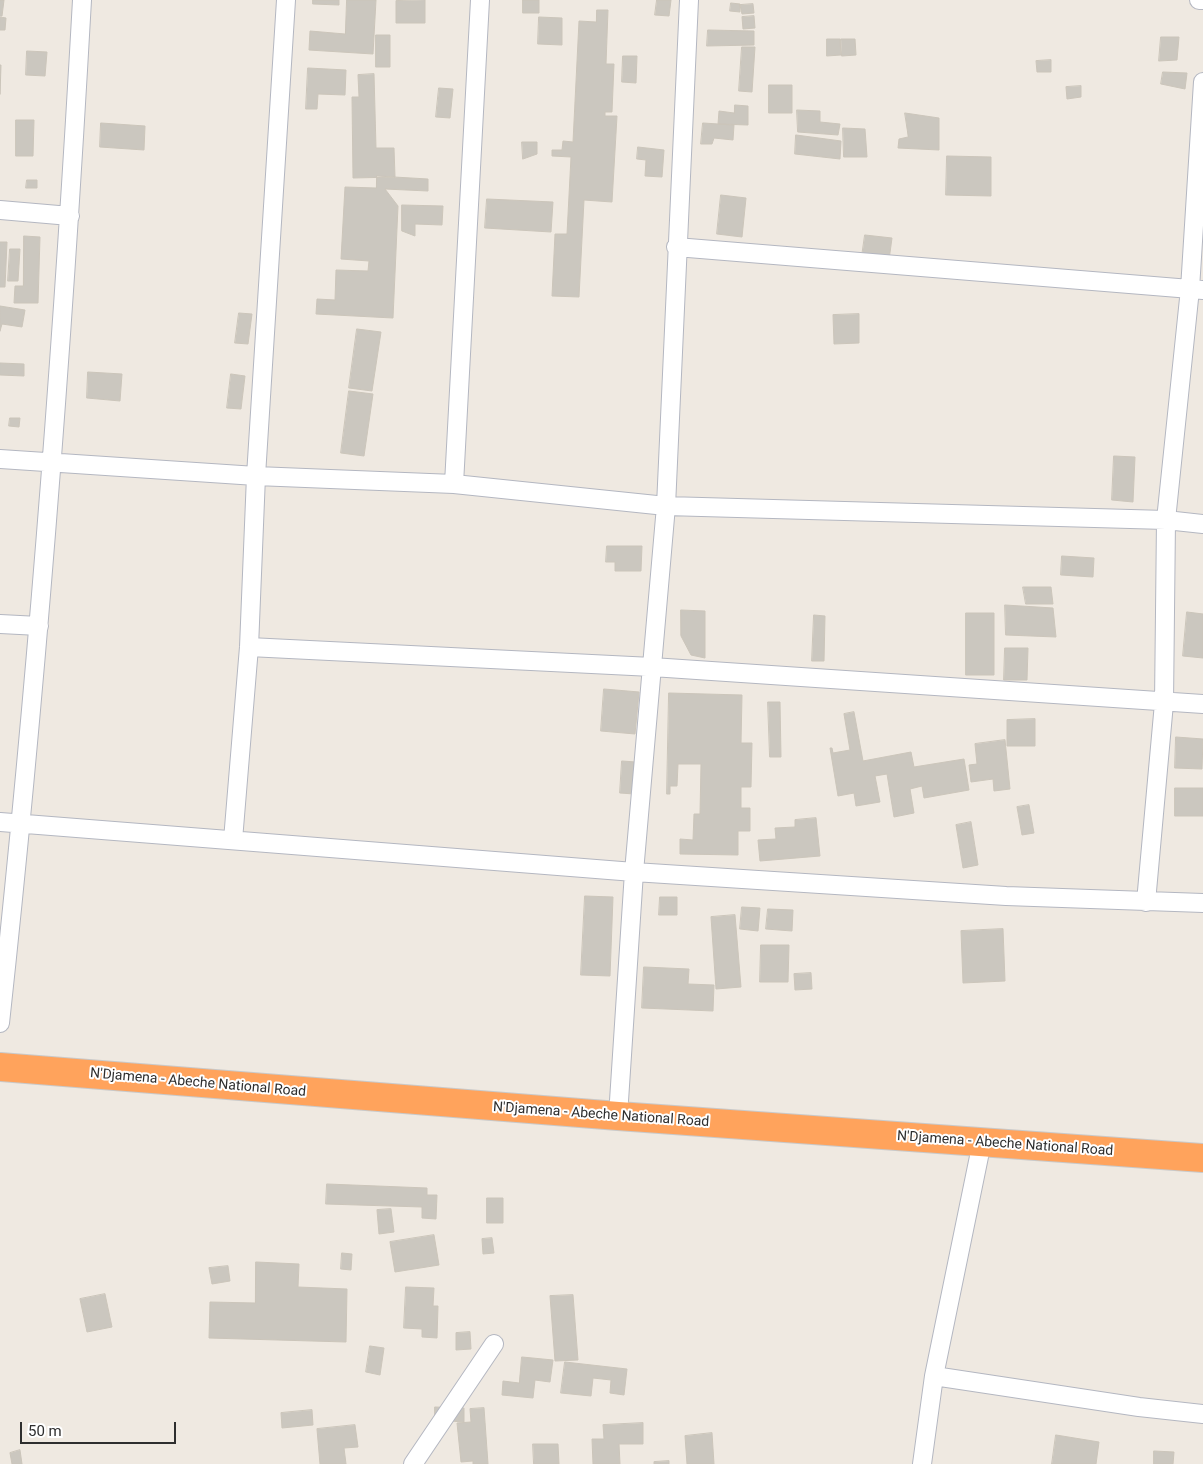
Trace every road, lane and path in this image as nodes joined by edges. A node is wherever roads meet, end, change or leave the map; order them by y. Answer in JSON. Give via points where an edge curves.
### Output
{"nodes":[{"id":1,"x":82,"y":0,"type":"edge"},
{"id":2,"x":286,"y":0,"type":"edge"},
{"id":3,"x":480,"y":0,"type":"edge"},
{"id":4,"x":689,"y":0,"type":"edge"},
{"id":5,"x":1199,"y":0,"type":"edge"},
{"id":6,"x":1203,"y":0,"type":"edge"},
{"id":7,"x":1203,"y":82,"type":"edge"},
{"id":8,"x":0,"y":210,"type":"edge"},
{"id":9,"x":70,"y":216,"type":"junction"},
{"id":10,"x":676,"y":247,"type":"junction"},
{"id":11,"x":1197,"y":290,"type":"edge"},
{"id":12,"x":0,"y":459,"type":"edge"},
{"id":13,"x":51,"y":462,"type":"junction"},
{"id":14,"x":256,"y":476,"type":"junction"},
{"id":15,"x":454,"y":484,"type":"junction"},
{"id":16,"x":666,"y":506,"type":"junction"},
{"id":17,"x":1166,"y":520,"type":"junction"},
{"id":18,"x":1203,"y":524,"type":"edge"},
{"id":19,"x":0,"y":624,"type":"edge"},
{"id":20,"x":39,"y":626,"type":"junction"},
{"id":21,"x":249,"y":647,"type":"junction"},
{"id":22,"x":652,"y":667,"type":"junction"},
{"id":23,"x":1164,"y":702,"type":"junction"},
{"id":24,"x":1203,"y":704,"type":"edge"},
{"id":25,"x":0,"y":822,"type":"edge"},
{"id":26,"x":22,"y":823,"type":"junction"},
{"id":27,"x":233,"y":840,"type":"junction"},
{"id":28,"x":634,"y":872,"type":"junction"},
{"id":29,"x":1146,"y":902,"type":"junction"},
{"id":30,"x":1203,"y":903,"type":"edge"},
{"id":31,"x":0,"y":1024,"type":"edge"},
{"id":32,"x":0,"y":1067,"type":"edge"},
{"id":33,"x":618,"y":1116,"type":"junction"},
{"id":34,"x":982,"y":1142,"type":"junction"},
{"id":35,"x":1203,"y":1158,"type":"edge"},
{"id":36,"x":494,"y":1344,"type":"dead end"},
{"id":37,"x":934,"y":1376,"type":"junction"},
{"id":38,"x":1203,"y":1414,"type":"edge"},
{"id":39,"x":412,"y":1464,"type":"edge"},
{"id":40,"x":922,"y":1464,"type":"edge"}],
"edges":[{"from":1,"to":9,"type":"street"},
{"from":2,"to":14,"type":"street"},
{"from":3,"to":15,"type":"street"},
{"from":4,"to":10,"type":"street"},
{"from":5,"to":6,"type":"street"},
{"from":7,"to":11,"type":"street"},
{"from":8,"to":9,"type":"street"},
{"from":9,"to":13,"type":"street"},
{"from":10,"to":11,"type":"street"},
{"from":10,"to":16,"type":"street"},
{"from":11,"to":17,"type":"street"},
{"from":12,"to":13,"type":"street"},
{"from":13,"to":14,"type":"street"},
{"from":13,"to":20,"type":"street"},
{"from":14,"to":15,"type":"street"},
{"from":14,"to":21,"type":"street"},
{"from":15,"to":16,"type":"street"},
{"from":16,"to":17,"type":"street"},
{"from":16,"to":22,"type":"street"},
{"from":17,"to":18,"type":"street"},
{"from":17,"to":23,"type":"street"},
{"from":19,"to":20,"type":"street"},
{"from":20,"to":26,"type":"street"},
{"from":21,"to":22,"type":"street"},
{"from":21,"to":27,"type":"street"},
{"from":22,"to":23,"type":"street"},
{"from":22,"to":28,"type":"street"},
{"from":23,"to":24,"type":"street"},
{"from":23,"to":29,"type":"street"},
{"from":25,"to":26,"type":"street"},
{"from":26,"to":27,"type":"street"},
{"from":26,"to":31,"type":"street"},
{"from":27,"to":28,"type":"street"},
{"from":28,"to":29,"type":"street"},
{"from":28,"to":33,"type":"street"},
{"from":29,"to":30,"type":"street"},
{"from":32,"to":33,"type":"highway","name":"N'Djamena - Abeche National Road"},
{"from":33,"to":34,"type":"highway","name":"N'Djamena - Abeche National Road"},
{"from":34,"to":35,"type":"highway","name":"N'Djamena - Abeche National Road"},
{"from":34,"to":37,"type":"street"},
{"from":36,"to":39,"type":"street"},
{"from":37,"to":38,"type":"street"},
{"from":37,"to":40,"type":"street"}]}
